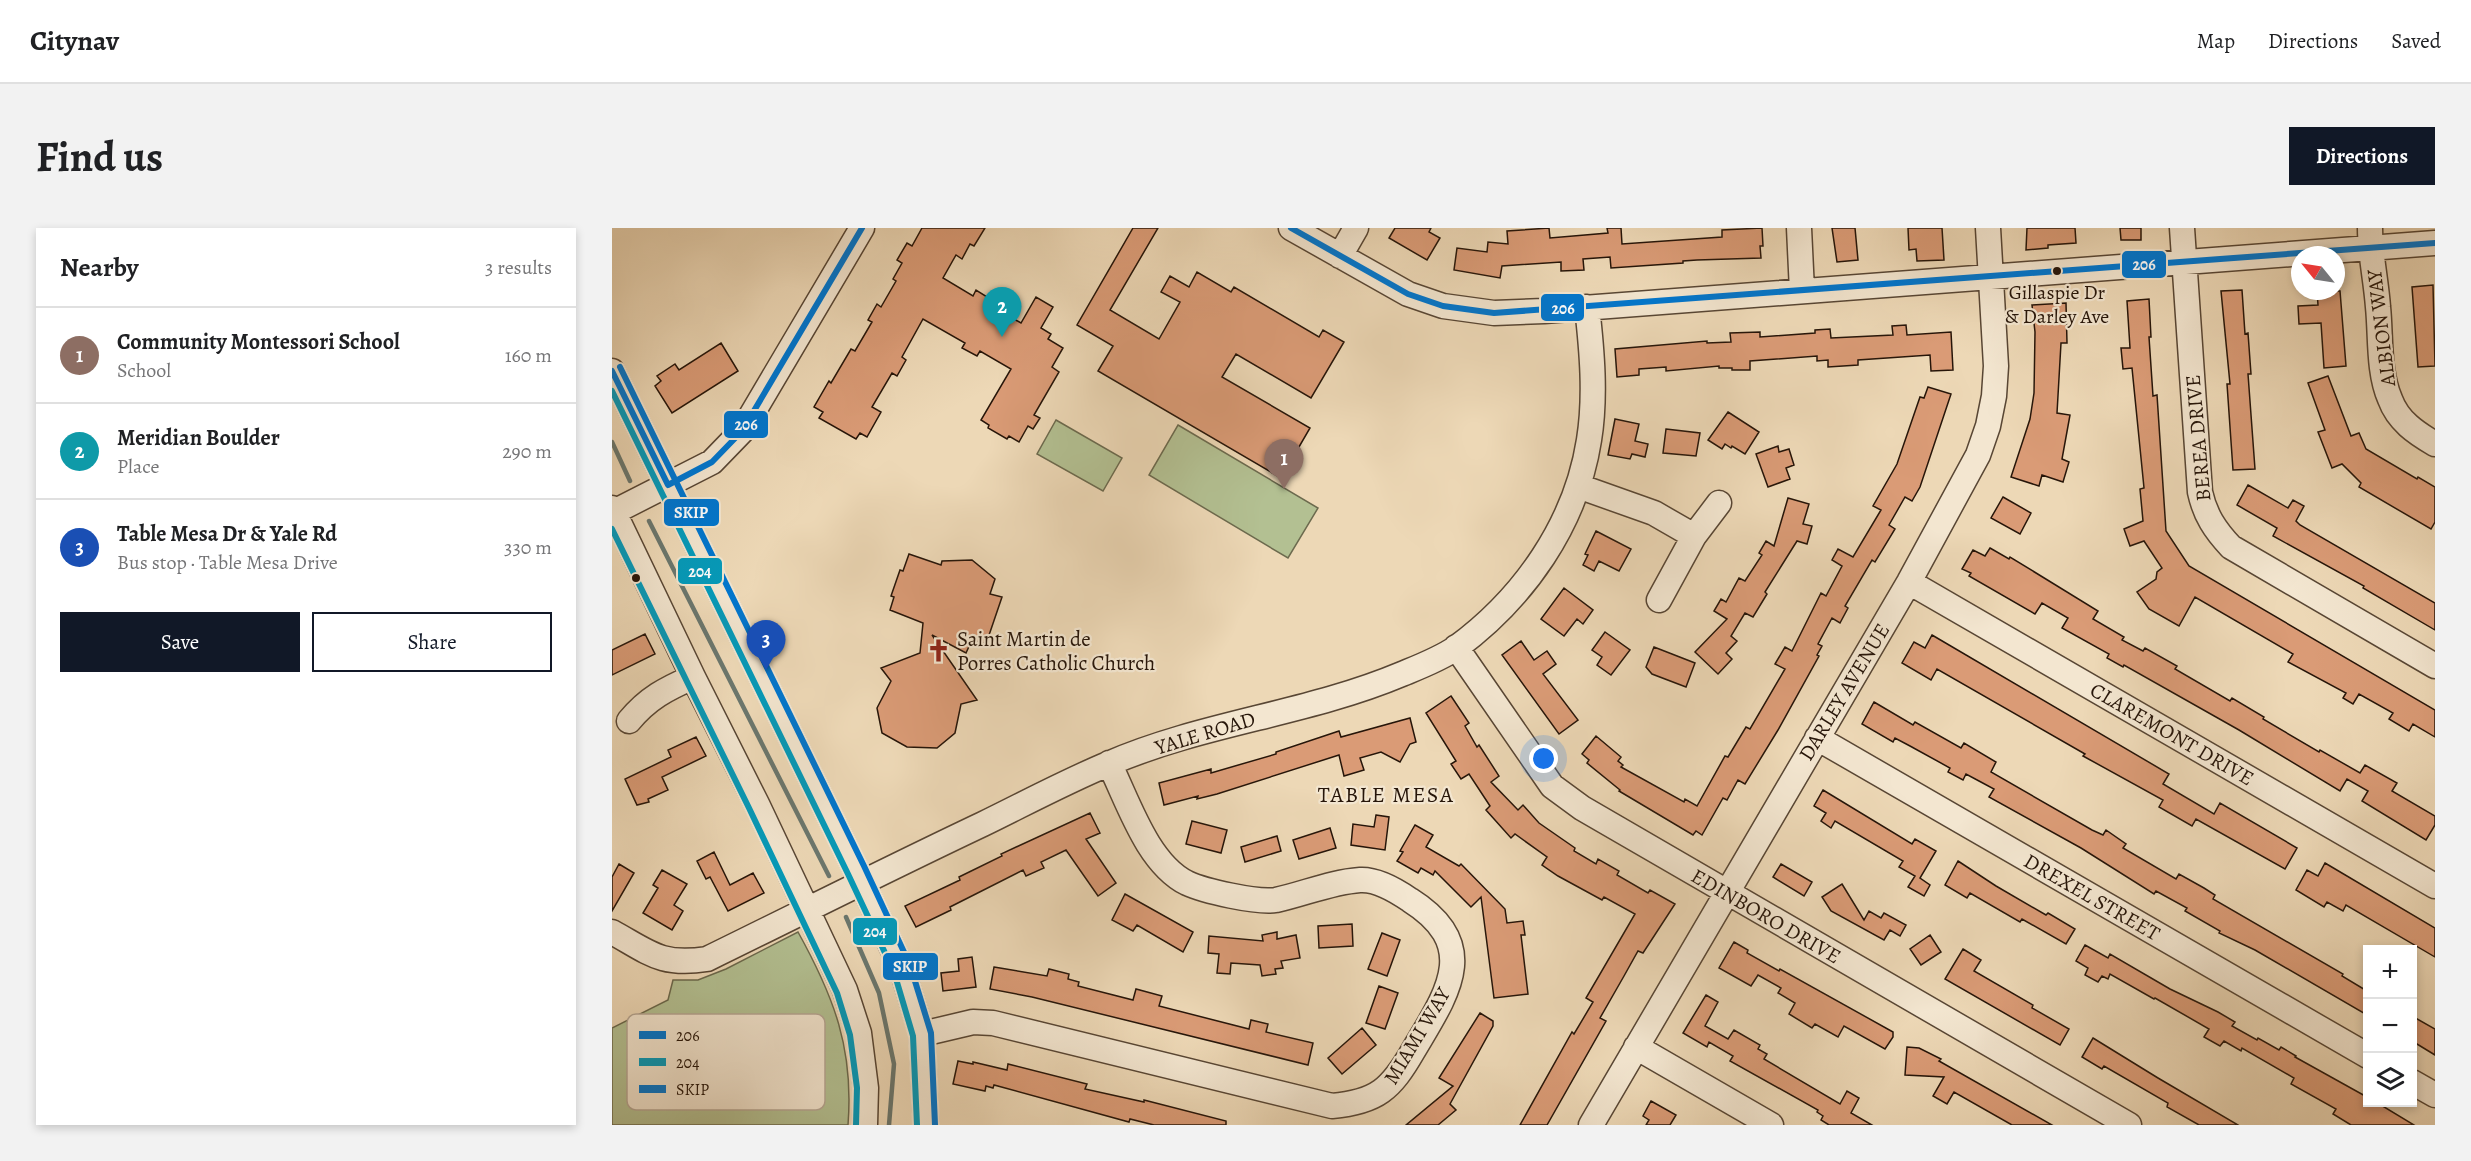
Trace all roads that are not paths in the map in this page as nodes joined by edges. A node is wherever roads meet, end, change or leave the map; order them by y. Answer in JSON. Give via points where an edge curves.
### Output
{"nodes":[{"id":1,"x":862,"y":228,"type":"edge"},
{"id":2,"x":1290,"y":228,"type":"edge"},
{"id":3,"x":1356,"y":228,"type":"edge"},
{"id":4,"x":1798,"y":228,"type":"edge"},
{"id":5,"x":1988,"y":228,"type":"edge"},
{"id":6,"x":2182,"y":228,"type":"edge"},
{"id":7,"x":2370,"y":238,"type":"edge"},
{"id":8,"x":2435,"y":243,"type":"edge"},
{"id":9,"x":1340,"y":256,"type":"junction"},
{"id":10,"x":2184,"y":261,"type":"junction"},
{"id":11,"x":1992,"y":276,"type":"junction"},
{"id":12,"x":1802,"y":291,"type":"junction"},
{"id":13,"x":1587,"y":308,"type":"junction"},
{"id":14,"x":612,"y":371,"type":"edge"},
{"id":15,"x":2435,"y":444,"type":"edge"},
{"id":16,"x":668,"y":485,"type":"junction"},
{"id":17,"x":1578,"y":486,"type":"junction"},
{"id":18,"x":1719,"y":503,"type":"dead end"},
{"id":19,"x":613,"y":511,"type":"edge"},
{"id":20,"x":1694,"y":536,"type":"junction"},
{"id":21,"x":1909,"y":582,"type":"junction"},
{"id":22,"x":1659,"y":600,"type":"dead end"},
{"id":23,"x":1456,"y":647,"type":"junction"},
{"id":24,"x":2435,"y":666,"type":"edge"},
{"id":25,"x":693,"y":677,"type":"junction"},
{"id":26,"x":629,"y":721,"type":"dead end"},
{"id":27,"x":1817,"y":738,"type":"junction"},
{"id":28,"x":1109,"y":763,"type":"junction"},
{"id":29,"x":862,"y":882,"type":"junction"},
{"id":30,"x":2435,"y":886,"type":"edge"},
{"id":31,"x":1726,"y":893,"type":"junction"},
{"id":32,"x":808,"y":909,"type":"junction"},
{"id":33,"x":612,"y":932,"type":"edge"},
{"id":34,"x":922,"y":1034,"type":"junction"},
{"id":35,"x":1636,"y":1047,"type":"junction"},
{"id":36,"x":2363,"y":1054,"type":"edge"},
{"id":37,"x":2417,"y":1085,"type":"edge"},
{"id":38,"x":2435,"y":1095,"type":"edge"},
{"id":39,"x":865,"y":1125,"type":"edge"},
{"id":40,"x":926,"y":1125,"type":"edge"},
{"id":41,"x":1591,"y":1125,"type":"edge"},
{"id":42,"x":1771,"y":1125,"type":"edge"},
{"id":43,"x":2129,"y":1125,"type":"edge"}],
"edges":[{"from":1,"to":16,"type":"street","via":[[742,430],[712,462]]},
{"from":2,"to":9,"type":"street"},
{"from":3,"to":9,"type":"street"},
{"from":4,"to":12,"type":"street"},
{"from":5,"to":11,"type":"street","name":"DARLEY AVENUE"},
{"from":6,"to":10,"type":"street","name":"BEREA DRIVE"},
{"from":7,"to":8,"type":"street"},
{"from":7,"to":10,"type":"street"},
{"from":7,"to":15,"type":"street","name":"ALBION WAY","via":[[2389,398],[2415,432]]},
{"from":9,"to":13,"type":"street","via":[[1408,294],[1443,306],[1494,313]]},
{"from":10,"to":11,"type":"street"},
{"from":10,"to":24,"type":"street","name":"BEREA DRIVE","via":[[2200,492],[2214,528],[2231,547]]},
{"from":11,"to":12,"type":"street"},
{"from":11,"to":21,"type":"street","name":"DARLEY AVENUE","via":[[1996,366],[1988,426],[1965,482]]},
{"from":12,"to":13,"type":"street"},
{"from":13,"to":17,"type":"street","name":"YALE ROAD","via":[[1593,391],[1589,440]]},
{"from":14,"to":16,"type":"street"},
{"from":16,"to":19,"type":"street"},
{"from":16,"to":29,"type":"street"},
{"from":17,"to":20,"type":"street","via":[[1654,513]]},
{"from":17,"to":23,"type":"street","name":"YALE ROAD","via":[[1557,534],[1535,569],[1497,613]]},
{"from":18,"to":20,"type":"street"},
{"from":19,"to":25,"type":"street"},
{"from":20,"to":22,"type":"street"},
{"from":21,"to":27,"type":"street","name":"DARLEY AVENUE"},
{"from":21,"to":30,"type":"street","name":"CLAREMONT DRIVE"},
{"from":23,"to":28,"type":"street","name":"YALE ROAD","via":[[1400,675],[1197,733]]},
{"from":23,"to":31,"type":"street","name":"EDINBORO DRIVE","via":[[1552,786],[1582,808]]},
{"from":25,"to":26,"type":"street","via":[[643,704]]},
{"from":25,"to":32,"type":"street"},
{"from":27,"to":31,"type":"street","name":"DARLEY AVENUE"},
{"from":27,"to":36,"type":"street","name":"DREXEL STREET"},
{"from":28,"to":29,"type":"street","name":"YALE ROAD"},
{"from":28,"to":34,"type":"street","name":"MIAMI WAY","via":[[1152,851],[1167,870],[1188,884],[1249,899],[1274,900],[1361,880],[1397,891],[1423,908],[1442,928],[1453,969],[1448,990],[1400,1071],[1380,1094],[1357,1104],[1332,1106],[993,1023],[974,1022]]},
{"from":29,"to":32,"type":"street","name":"YALE ROAD"},
{"from":29,"to":34,"type":"street","via":[[902,969]]},
{"from":31,"to":35,"type":"street","name":"DARLEY AVENUE"},
{"from":31,"to":43,"type":"street","name":"EDINBORO DRIVE"},
{"from":32,"to":33,"type":"street","name":"YALE ROAD","via":[[707,959],[683,963],[660,959]]},
{"from":32,"to":39,"type":"street","via":[[845,990],[859,1033],[866,1088]]},
{"from":34,"to":40,"type":"street"},
{"from":35,"to":41,"type":"street","name":"DARLEY AVENUE"},
{"from":35,"to":42,"type":"street"},
{"from":37,"to":38,"type":"street"}]}
